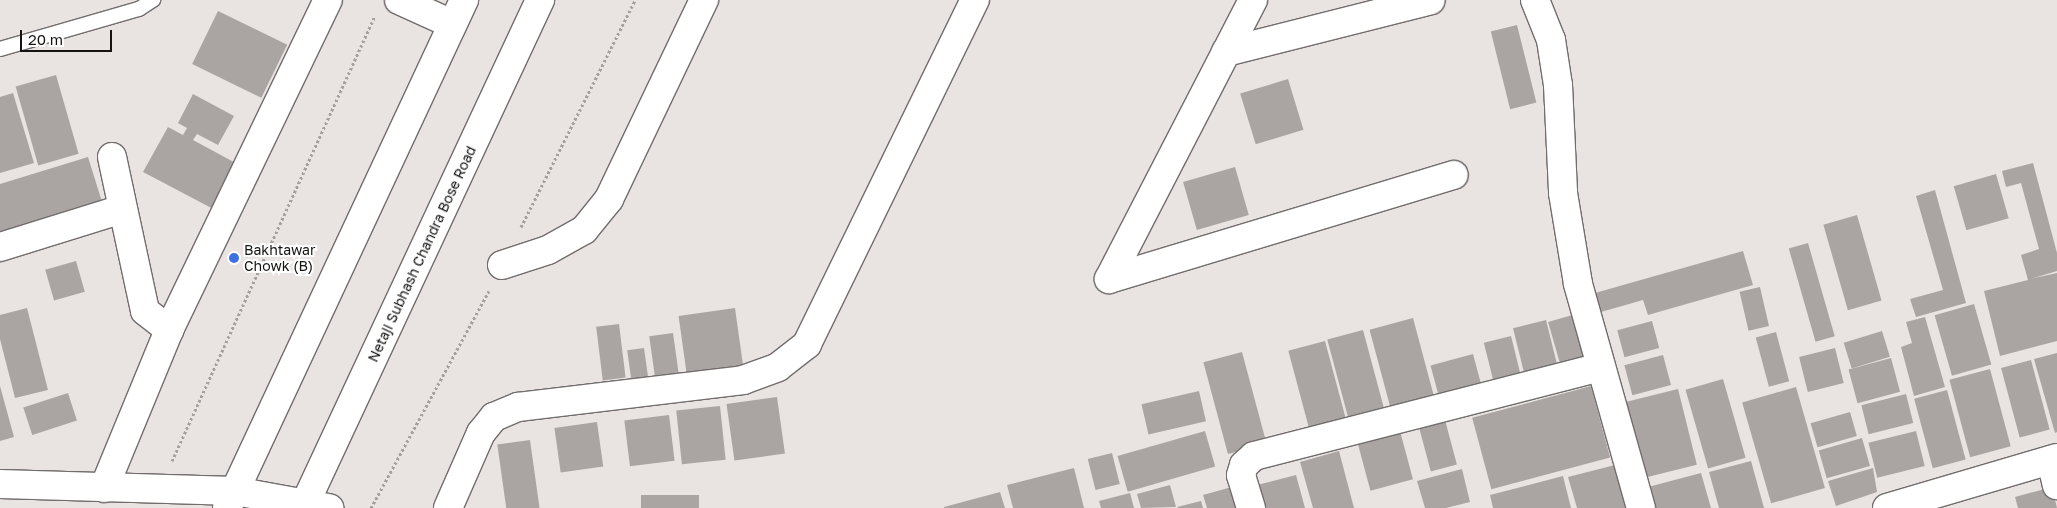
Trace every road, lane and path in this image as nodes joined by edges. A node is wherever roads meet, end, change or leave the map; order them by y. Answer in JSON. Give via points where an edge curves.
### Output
{"nodes":[{"id":1,"x":153,"y":0,"type":"edge"},
{"id":2,"x":328,"y":0,"type":"edge"},
{"id":3,"x":464,"y":0,"type":"edge"},
{"id":4,"x":540,"y":0,"type":"edge"},
{"id":5,"x":704,"y":0,"type":"edge"},
{"id":6,"x":975,"y":0,"type":"edge"},
{"id":7,"x":1253,"y":0,"type":"edge"},
{"id":8,"x":1431,"y":0,"type":"edge"},
{"id":9,"x":1535,"y":0,"type":"edge"},
{"id":10,"x":389,"y":4,"type":"edge"},
{"id":11,"x":452,"y":24,"type":"junction"},
{"id":12,"x":0,"y":49,"type":"edge"},
{"id":13,"x":1226,"y":52,"type":"junction"},
{"id":14,"x":112,"y":157,"type":"dead end"},
{"id":15,"x":1454,"y":175,"type":"dead end"},
{"id":16,"x":122,"y":209,"type":"junction"},
{"id":17,"x":0,"y":247,"type":"edge"},
{"id":18,"x":502,"y":265,"type":"dead end"},
{"id":19,"x":169,"y":330,"type":"junction"},
{"id":20,"x":1600,"y":366,"type":"junction"},
{"id":21,"x":2055,"y":468,"type":"edge"},
{"id":22,"x":0,"y":484,"type":"edge"},
{"id":23,"x":104,"y":488,"type":"junction"},
{"id":24,"x":160,"y":489,"type":"junction"},
{"id":25,"x":231,"y":500,"type":"edge"},
{"id":26,"x":374,"y":503,"type":"dead end"},
{"id":27,"x":312,"y":507,"type":"edge"},
{"id":28,"x":371,"y":508,"type":"edge"},
{"id":29,"x":448,"y":508,"type":"edge"},
{"id":30,"x":1250,"y":508,"type":"edge"},
{"id":31,"x":1641,"y":508,"type":"edge"},
{"id":32,"x":1887,"y":508,"type":"edge"}],
"edges":[{"from":1,"to":12,"type":"lane","via":[[139,9]]},
{"from":2,"to":19,"type":"street"},
{"from":3,"to":11,"type":"street"},
{"from":4,"to":27,"type":"street","name":"Netaji Subhash Chandra Bose Road"},
{"from":5,"to":18,"type":"street","via":[[609,198],[584,230],[548,250]]},
{"from":6,"to":29,"type":"street","via":[[806,344],[778,368],[743,380],[518,407],[494,416],[481,433]]},
{"from":7,"to":13,"type":"street"},
{"from":8,"to":13,"type":"street"},
{"from":9,"to":20,"type":"street","via":[[1551,40],[1558,85],[1563,192],[1578,284]]},
{"from":10,"to":11,"type":"street"},
{"from":10,"to":24,"type":"path"},
{"from":11,"to":25,"type":"street"},
{"from":13,"to":15,"type":"street","via":[[1109,279]]},
{"from":14,"to":16,"type":"street"},
{"from":16,"to":17,"type":"street"},
{"from":16,"to":19,"type":"street","via":[[145,311]]},
{"from":19,"to":23,"type":"street"},
{"from":20,"to":30,"type":"street","via":[[1254,456],[1244,465],[1242,475]]},
{"from":20,"to":31,"type":"street"},
{"from":21,"to":32,"type":"street"},
{"from":22,"to":23,"type":"street"},
{"from":23,"to":24,"type":"street"},
{"from":24,"to":25,"type":"street"},
{"from":25,"to":27,"type":"street"},
{"from":26,"to":28,"type":"path"}]}
